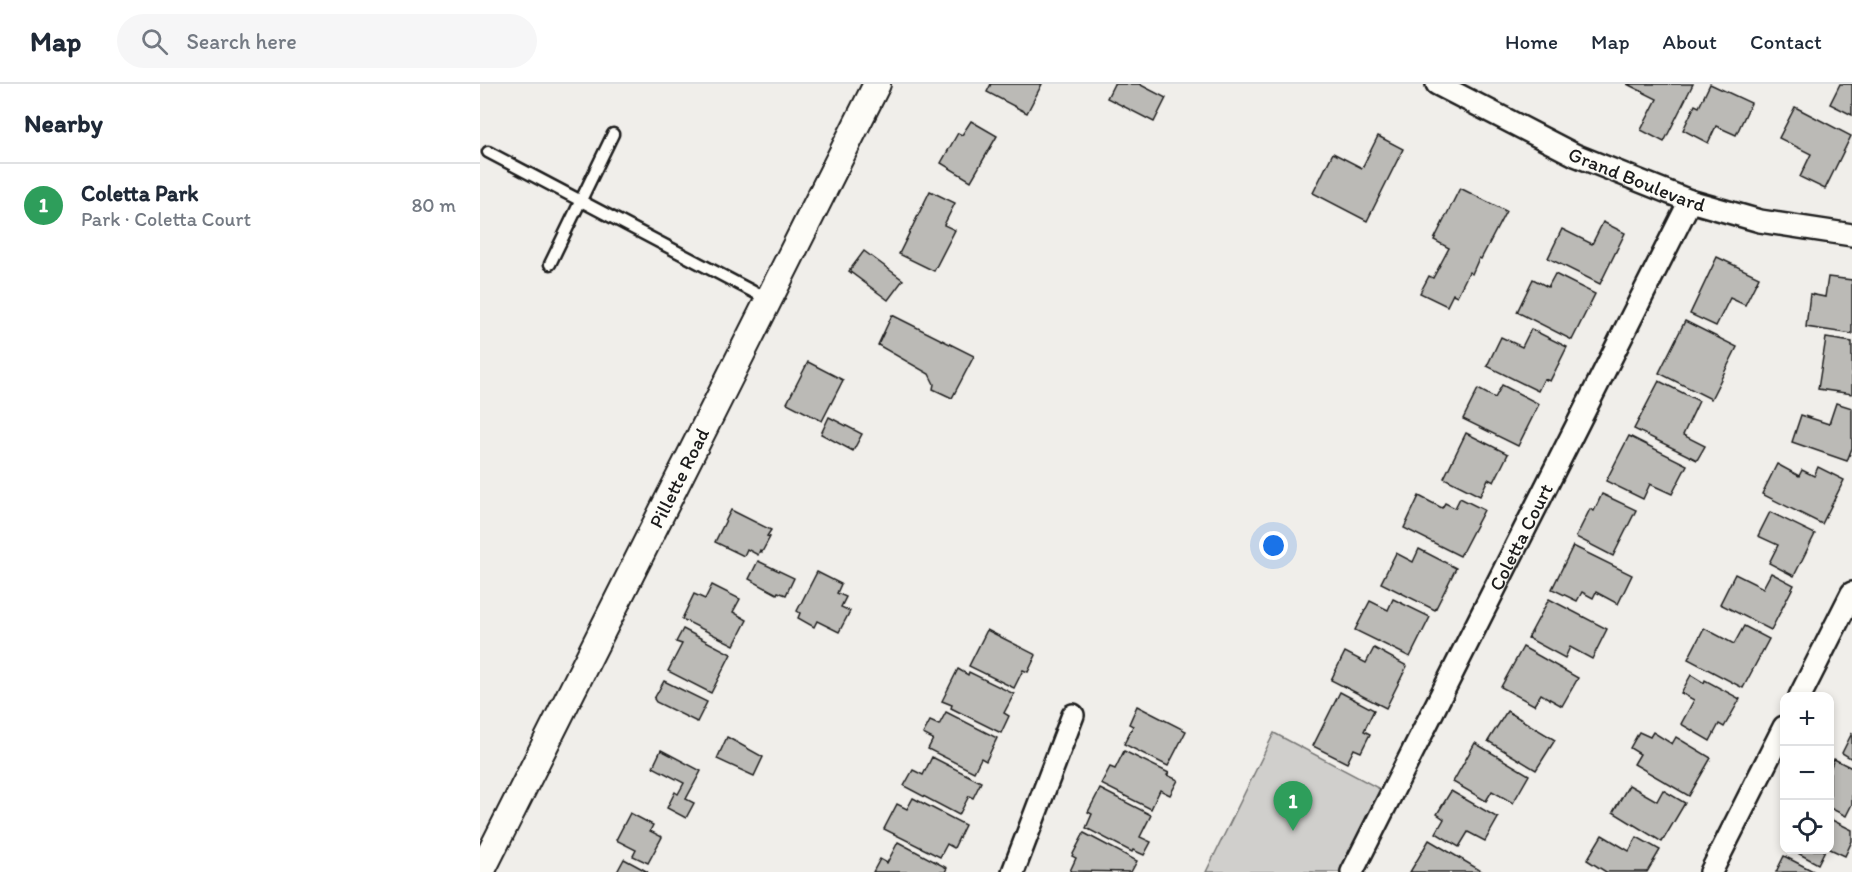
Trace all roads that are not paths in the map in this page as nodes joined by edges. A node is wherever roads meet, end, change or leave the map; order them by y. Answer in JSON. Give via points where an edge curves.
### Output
{"nodes":[{"id":1,"x":877,"y":84,"type":"edge"},
{"id":2,"x":1437,"y":84,"type":"edge"},
{"id":3,"x":613,"y":134,"type":"dead end"},
{"id":4,"x":488,"y":152,"type":"dead end"},
{"id":5,"x":581,"y":201,"type":"junction"},
{"id":6,"x":1690,"y":201,"type":"junction"},
{"id":7,"x":1852,"y":234,"type":"edge"},
{"id":8,"x":550,"y":264,"type":"dead end"},
{"id":9,"x":769,"y":300,"type":"junction"},
{"id":10,"x":1852,"y":593,"type":"edge"},
{"id":11,"x":1802,"y":692,"type":"edge"},
{"id":12,"x":1073,"y":715,"type":"dead end"},
{"id":13,"x":1780,"y":737,"type":"edge"},
{"id":14,"x":482,"y":872,"type":"edge"},
{"id":15,"x":1013,"y":872,"type":"edge"},
{"id":16,"x":1352,"y":872,"type":"edge"},
{"id":17,"x":1712,"y":872,"type":"edge"}],
"edges":[{"from":1,"to":9,"type":"street","name":"Pillette Road"},
{"from":2,"to":6,"type":"street","name":"Grand Boulevard","via":[[1575,155]]},
{"from":3,"to":5,"type":"lane"},
{"from":4,"to":5,"type":"lane"},
{"from":5,"to":8,"type":"lane"},
{"from":5,"to":9,"type":"lane"},
{"from":6,"to":7,"type":"street","name":"Grand Boulevard","via":[[1760,221]]},
{"from":6,"to":16,"type":"street","name":"Coletta Court"},
{"from":9,"to":14,"type":"street","name":"Pillette Road"},
{"from":10,"to":11,"type":"street"},
{"from":12,"to":15,"type":"street"},
{"from":13,"to":17,"type":"street"}]}
